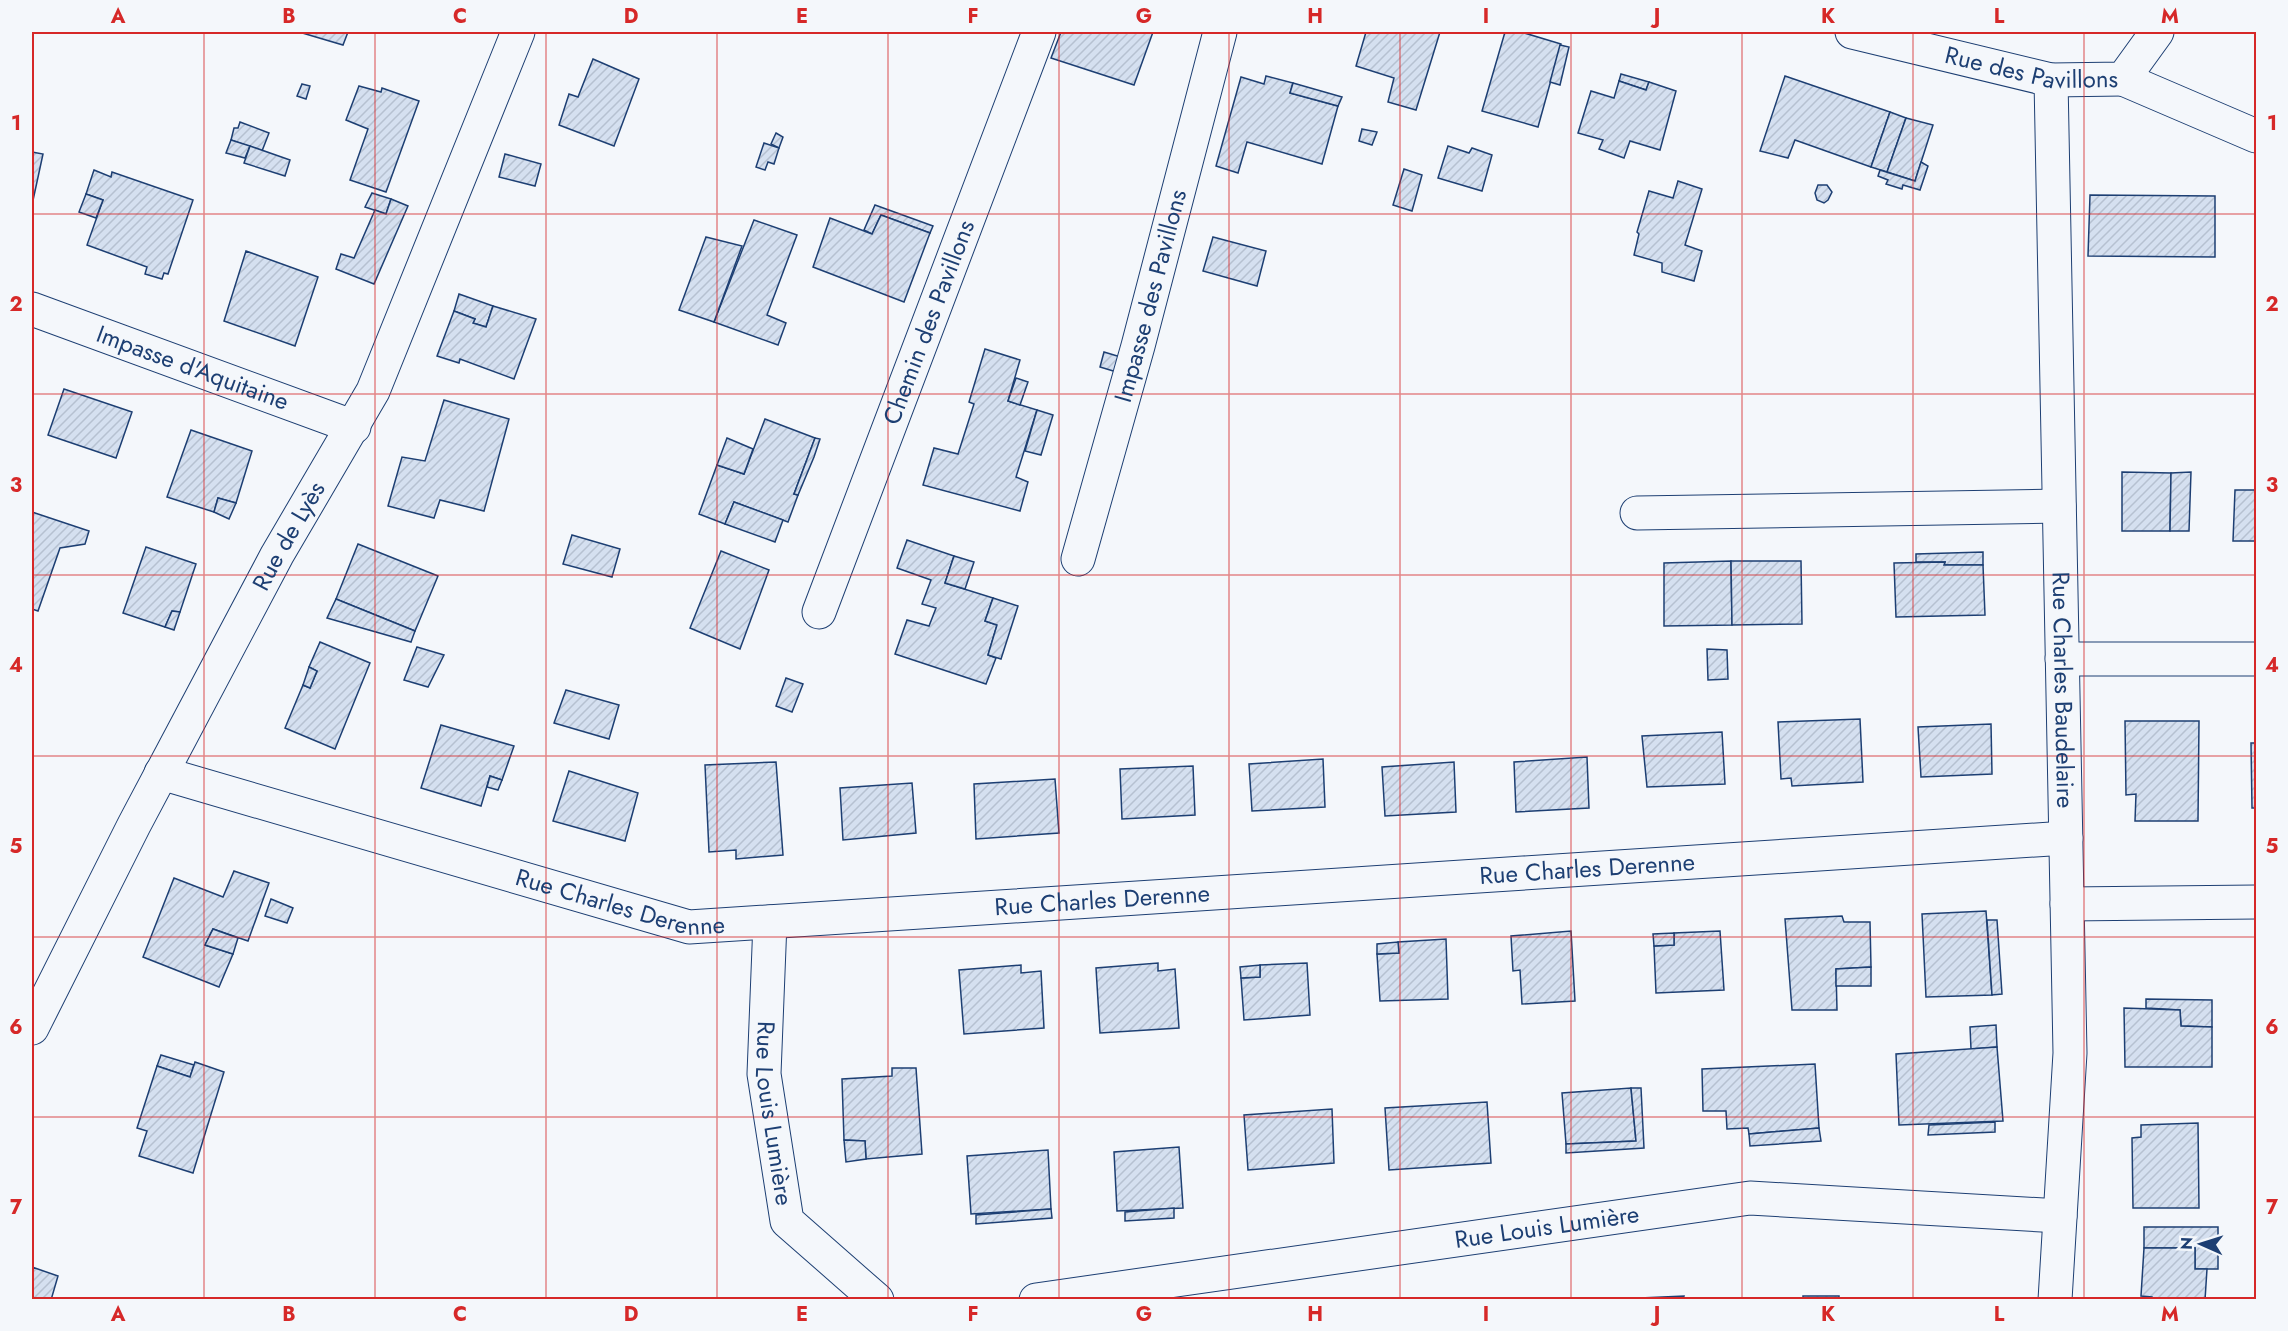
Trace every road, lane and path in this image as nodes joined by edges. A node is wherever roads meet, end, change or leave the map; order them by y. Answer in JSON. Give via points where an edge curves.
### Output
{"nodes":[{"id":1,"x":518,"y":32,"type":"edge"},
{"id":2,"x":1039,"y":32,"type":"edge"},
{"id":3,"x":1220,"y":32,"type":"edge"},
{"id":4,"x":1851,"y":32,"type":"edge"},
{"id":5,"x":2157,"y":32,"type":"edge"},
{"id":6,"x":2122,"y":79,"type":"junction"},
{"id":7,"x":2051,"y":80,"type":"junction"},
{"id":8,"x":2256,"y":136,"type":"edge"},
{"id":9,"x":32,"y":309,"type":"edge"},
{"id":10,"x":354,"y":427,"type":"junction"},
{"id":11,"x":2060,"y":506,"type":"junction"},
{"id":12,"x":1637,"y":513,"type":"dead end"},
{"id":13,"x":1077,"y":559,"type":"dead end"},
{"id":14,"x":819,"y":612,"type":"dead end"},
{"id":15,"x":2062,"y":659,"type":"junction"},
{"id":16,"x":2256,"y":659,"type":"edge"},
{"id":17,"x":161,"y":773,"type":"junction"},
{"id":18,"x":2066,"y":838,"type":"junction"},
{"id":19,"x":2256,"y":902,"type":"edge"},
{"id":20,"x":2067,"y":904,"type":"junction"},
{"id":21,"x":770,"y":922,"type":"junction"},
{"id":22,"x":32,"y":1028,"type":"edge"},
{"id":23,"x":2060,"y":1216,"type":"junction"},
{"id":24,"x":877,"y":1299,"type":"edge"},
{"id":25,"x":1036,"y":1299,"type":"edge"},
{"id":26,"x":2055,"y":1299,"type":"edge"}],
"edges":[{"from":1,"to":10,"type":"street","name":"Rue de Lyès","via":[[373,391]]},
{"from":2,"to":14,"type":"street","name":"Chemin des Pavillons"},
{"from":3,"to":13,"type":"street","name":"Impasse des Pavillons","via":[[1138,346]]},
{"from":4,"to":7,"type":"street","name":"Rue des Pavillons"},
{"from":5,"to":6,"type":"street","name":"Rue des Pavillons"},
{"from":6,"to":7,"type":"street","name":"Rue des Pavillons"},
{"from":6,"to":8,"type":"street"},
{"from":7,"to":11,"type":"street","name":"Rue Charles Baudelaire"},
{"from":9,"to":10,"type":"street","name":"Impasse d'Aquitaine"},
{"from":10,"to":17,"type":"street","name":"Rue de Lyès","via":[[277,555]]},
{"from":11,"to":12,"type":"street"},
{"from":11,"to":15,"type":"street","name":"Rue Charles Baudelaire"},
{"from":15,"to":16,"type":"street"},
{"from":15,"to":18,"type":"street","name":"Rue Charles Baudelaire"},
{"from":17,"to":21,"type":"street","name":"Rue Charles Derenne","via":[[689,927]]},
{"from":17,"to":22,"type":"street","name":"Rue de Lyès"},
{"from":18,"to":20,"type":"street","name":"Rue Charles Baudelaire"},
{"from":18,"to":21,"type":"street","name":"Rue Charles Derenne"},
{"from":19,"to":20,"type":"street"},
{"from":20,"to":23,"type":"street","name":"Rue Charles Baudelaire","via":[[2070,1053]]},
{"from":21,"to":24,"type":"street","name":"Rue Louis Lumière","via":[[764,1074],[786,1221]]},
{"from":23,"to":25,"type":"street","name":"Rue Louis Lumière","via":[[1750,1198]]},
{"from":23,"to":26,"type":"street","name":"Rue Charles Baudelaire"}]}
